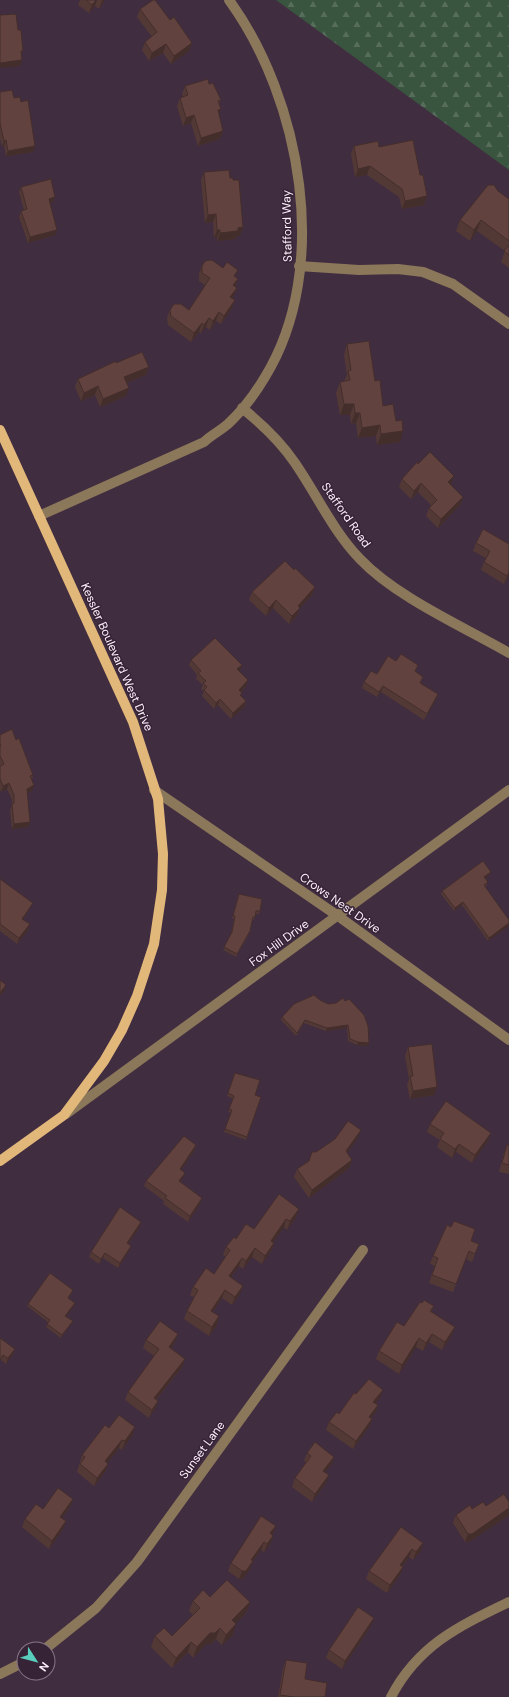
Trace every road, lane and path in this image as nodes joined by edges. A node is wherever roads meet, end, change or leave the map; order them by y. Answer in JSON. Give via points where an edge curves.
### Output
{"nodes":[{"id":1,"x":229,"y":0,"type":"edge"},
{"id":2,"x":300,"y":266,"type":"junction"},
{"id":3,"x":509,"y":324,"type":"edge"},
{"id":4,"x":242,"y":408,"type":"junction"},
{"id":5,"x":0,"y":430,"type":"edge"},
{"id":6,"x":39,"y":516,"type":"junction"},
{"id":7,"x":509,"y":653,"type":"edge"},
{"id":8,"x":154,"y":790,"type":"junction"},
{"id":9,"x":509,"y":790,"type":"edge"},
{"id":10,"x":338,"y":916,"type":"junction"},
{"id":11,"x":509,"y":1040,"type":"edge"},
{"id":12,"x":64,"y":1115,"type":"junction"},
{"id":13,"x":0,"y":1161,"type":"edge"},
{"id":14,"x":363,"y":1250,"type":"dead end"},
{"id":15,"x":509,"y":1602,"type":"edge"},
{"id":16,"x":55,"y":1641,"type":"edge"},
{"id":17,"x":16,"y":1666,"type":"edge"},
{"id":18,"x":0,"y":1674,"type":"edge"},
{"id":19,"x":391,"y":1697,"type":"edge"}],
"edges":[{"from":1,"to":2,"type":"street","name":"Stafford Way","via":[[261,54],[278,92],[289,127],[298,170],[301,204]]},
{"from":2,"to":3,"type":"street","name":"Stafford Way","via":[[423,272],[453,284]]},
{"from":2,"to":4,"type":"street","via":[[296,298],[287,330],[266,377]]},
{"from":4,"to":6,"type":"street","via":[[226,425],[204,442]]},
{"from":4,"to":7,"type":"street","name":"Stafford Road","via":[[295,462],[344,540],[369,568],[406,594]]},
{"from":5,"to":6,"type":"main road","name":"Kessler Boulevard West Drive"},
{"from":6,"to":8,"type":"main road","name":"Kessler Boulevard West Drive","via":[[125,703],[142,747]]},
{"from":8,"to":10,"type":"street","name":"Crows Nest Drive"},
{"from":8,"to":12,"type":"main road","name":"Kessler Boulevard West Drive","via":[[160,811],[163,854],[156,932],[148,968],[133,1008],[111,1051]]},
{"from":9,"to":10,"type":"street","name":"Fox Hill Drive"},
{"from":10,"to":11,"type":"street","name":"Crows Nest Drive"},
{"from":10,"to":12,"type":"street","name":"Fox Hill Drive"},
{"from":12,"to":13,"type":"main road","name":"Kessler Boulevard West Drive"},
{"from":14,"to":16,"type":"street","name":"Sunset Lane","via":[[137,1562],[96,1608]]},
{"from":15,"to":19,"type":"street","via":[[464,1623],[434,1644],[408,1670]]},
{"from":17,"to":18,"type":"street"}]}
